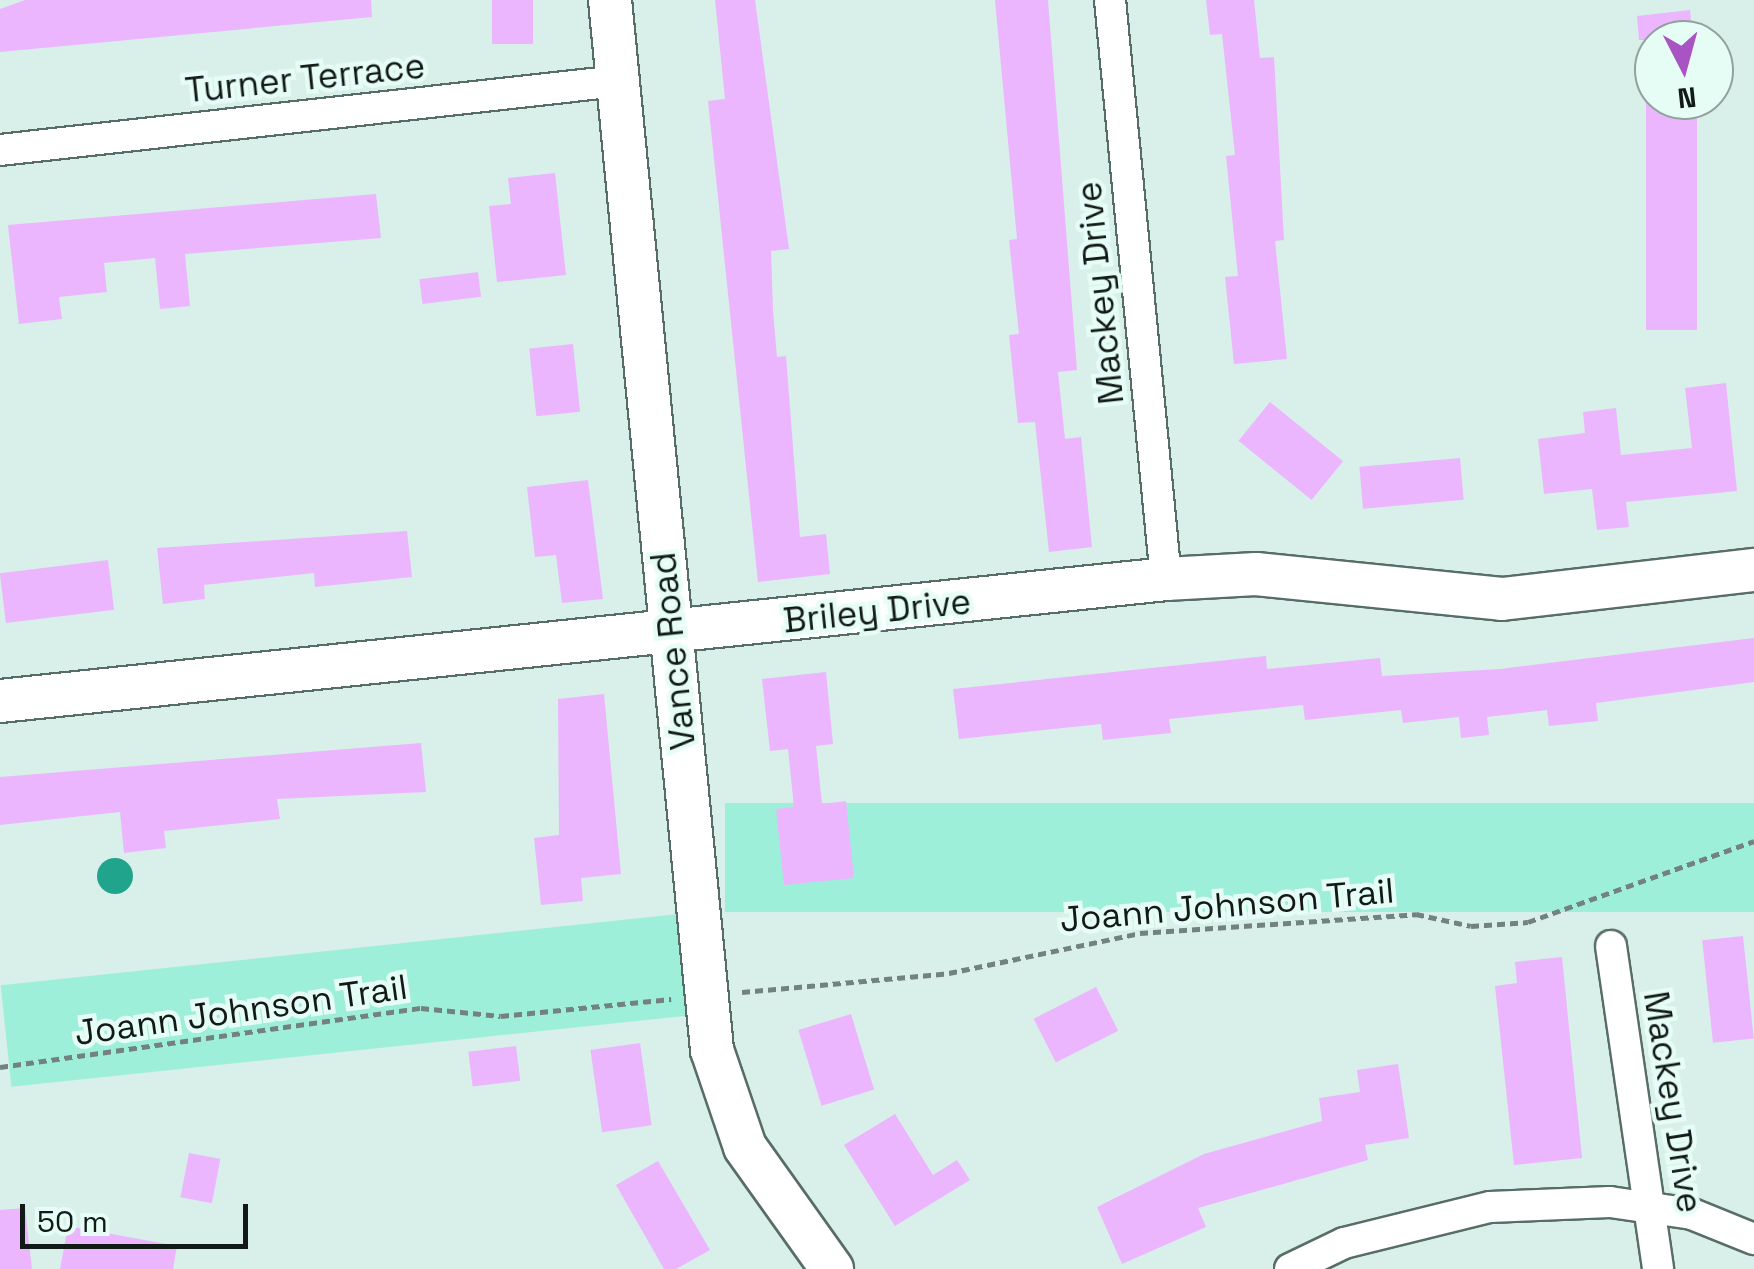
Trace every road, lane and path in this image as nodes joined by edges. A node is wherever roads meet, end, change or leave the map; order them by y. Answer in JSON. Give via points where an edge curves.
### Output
{"nodes":[{"id":1,"x":610,"y":0,"type":"edge"},
{"id":2,"x":1110,"y":0,"type":"edge"},
{"id":3,"x":618,"y":81,"type":"junction"},
{"id":4,"x":0,"y":150,"type":"edge"},
{"id":5,"x":1754,"y":570,"type":"edge"},
{"id":6,"x":1166,"y":579,"type":"junction"},
{"id":7,"x":670,"y":633,"type":"junction"},
{"id":8,"x":0,"y":701,"type":"edge"},
{"id":9,"x":1754,"y":841,"type":"edge"},
{"id":10,"x":1611,"y":946,"type":"dead end"},
{"id":11,"x":754,"y":990,"type":"dead end"},
{"id":12,"x":668,"y":999,"type":"dead end"},
{"id":13,"x":0,"y":1067,"type":"edge"},
{"id":14,"x":1654,"y":1208,"type":"junction"},
{"id":15,"x":1754,"y":1239,"type":"edge"},
{"id":16,"x":832,"y":1269,"type":"edge"},
{"id":17,"x":1290,"y":1269,"type":"edge"},
{"id":18,"x":1658,"y":1269,"type":"edge"}],
"edges":[{"from":1,"to":3,"type":"street","name":"Vance Road"},
{"from":2,"to":6,"type":"street","name":"Mackey Drive"},
{"from":3,"to":4,"type":"street","name":"Turner Terrace"},
{"from":3,"to":7,"type":"street","name":"Vance Road"},
{"from":5,"to":6,"type":"street","name":"Briley Drive","via":[[1502,598],[1256,574]]},
{"from":6,"to":7,"type":"street","name":"Briley Drive"},
{"from":7,"to":8,"type":"street","name":"Briley Drive"},
{"from":7,"to":16,"type":"street","name":"Vance Road","via":[[712,1050],[745,1147]]},
{"from":9,"to":11,"type":"path","name":"Joann Johnson Trail","via":[[1528,922],[1472,926],[1416,914],[1140,932],[949,974]]},
{"from":10,"to":14,"type":"street","name":"Mackey Drive"},
{"from":12,"to":13,"type":"path","name":"Joann Johnson Trail","via":[[501,1016],[421,1008]]},
{"from":14,"to":15,"type":"street"},
{"from":14,"to":17,"type":"street","via":[[1610,1202],[1454,1213],[1344,1243]]},
{"from":14,"to":18,"type":"street","name":"Mackey Drive"}]}
